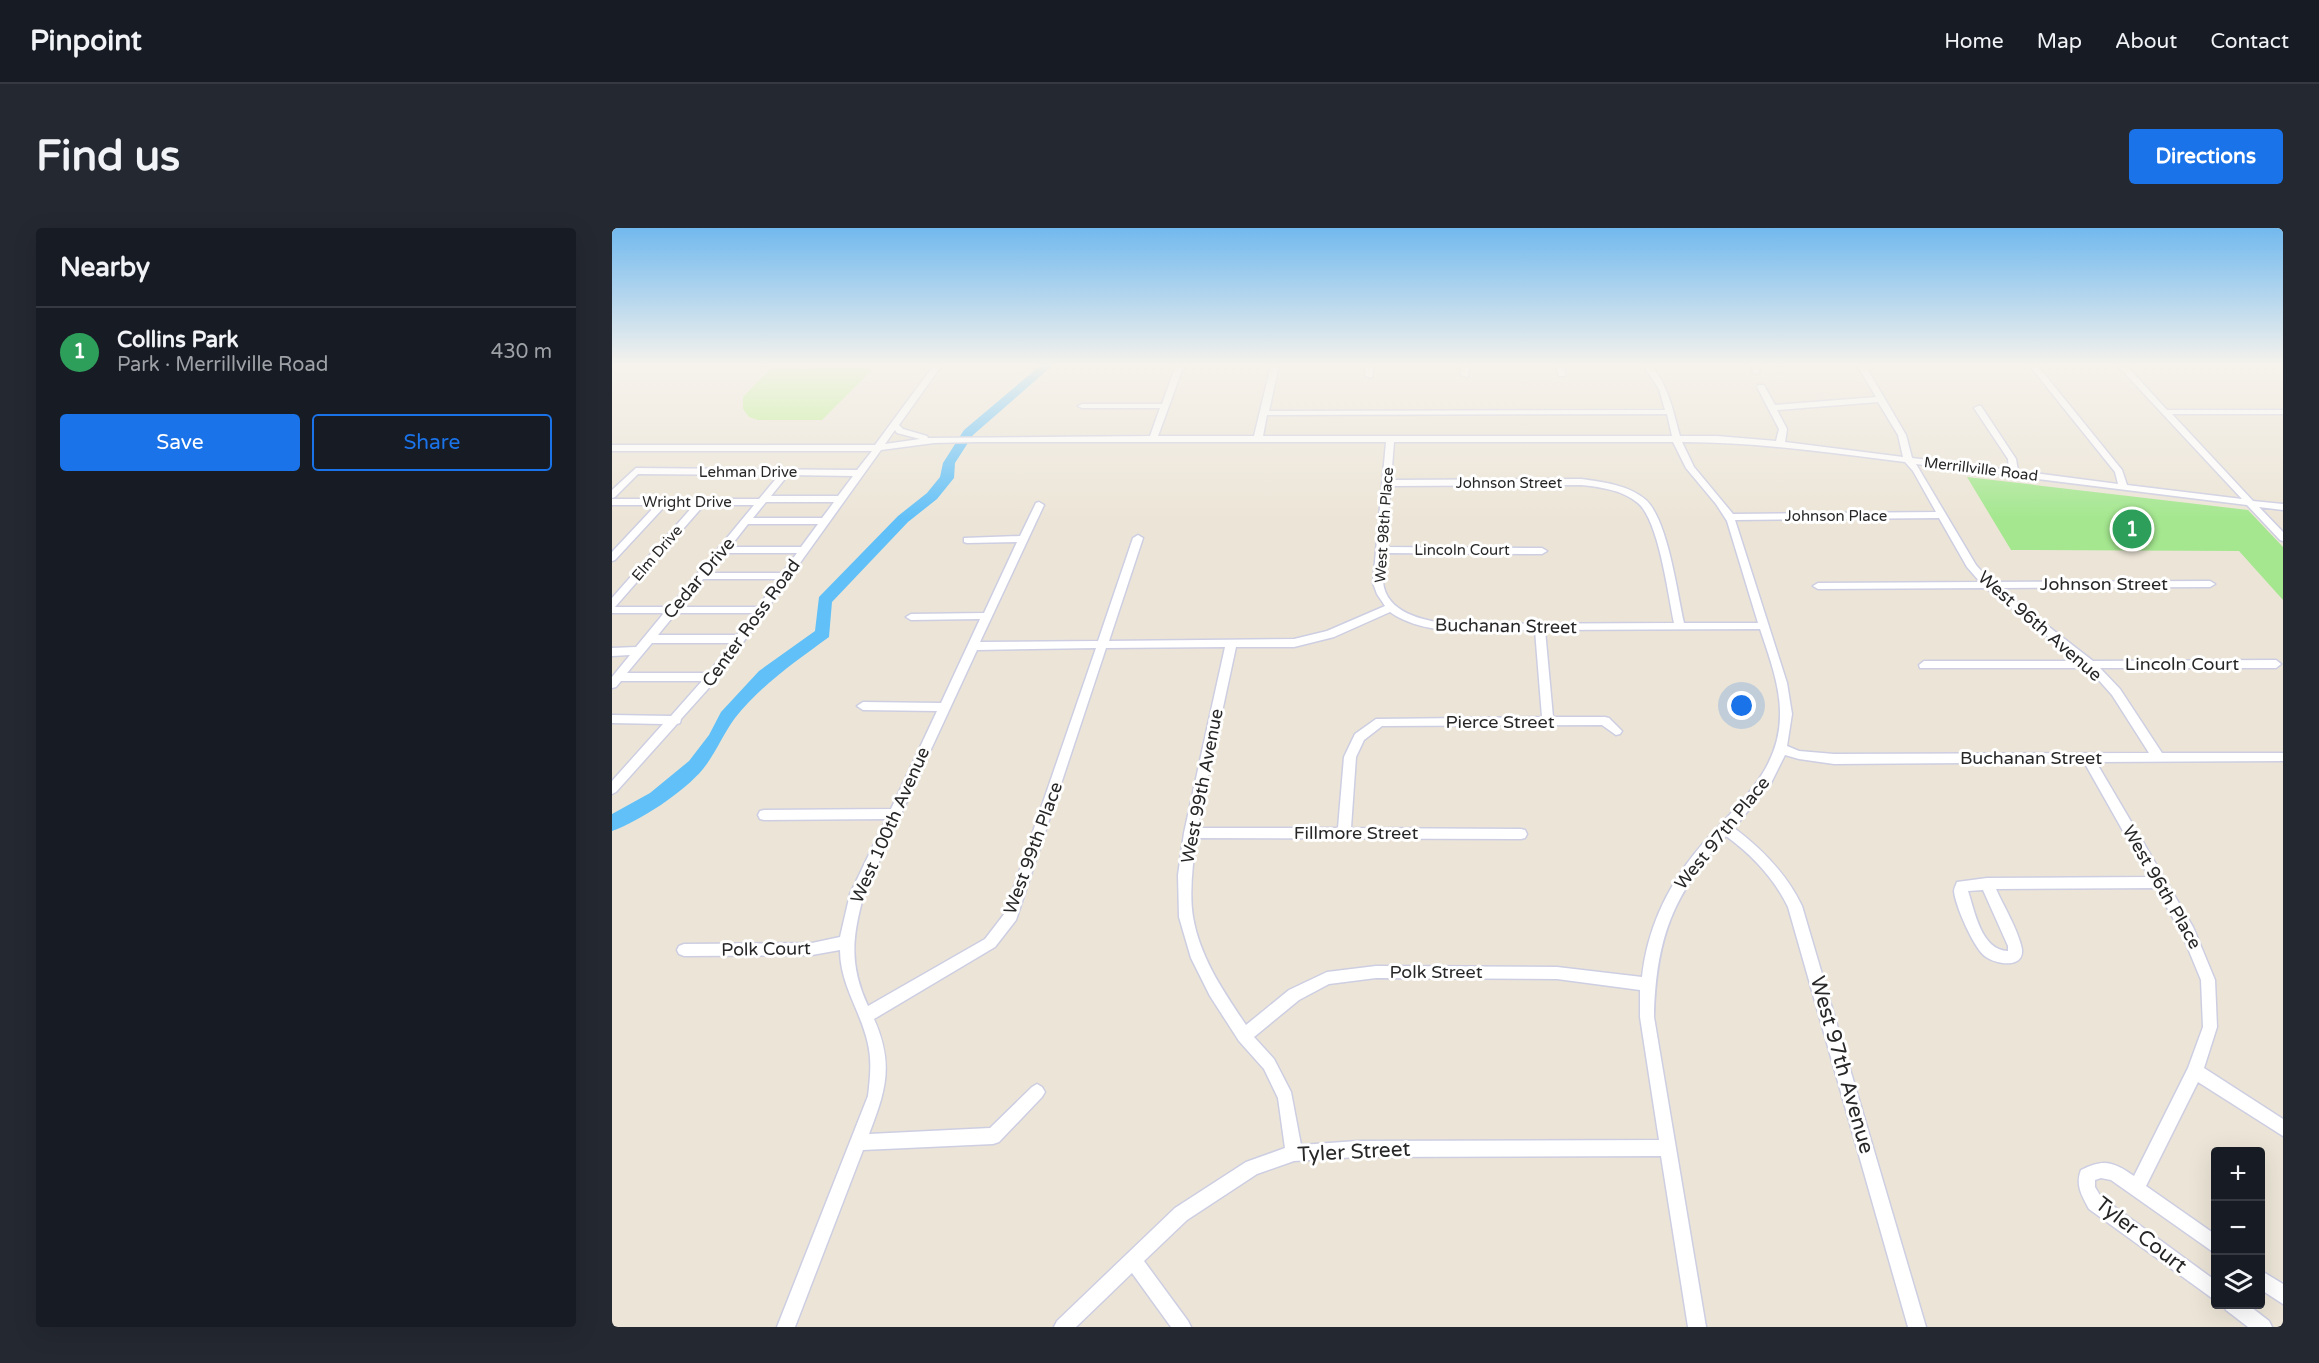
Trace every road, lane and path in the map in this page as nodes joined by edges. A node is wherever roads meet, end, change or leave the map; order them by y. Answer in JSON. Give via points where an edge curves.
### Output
{"nodes":[{"id":1,"x":901,"y":416,"type":"edge"},
{"id":2,"x":1162,"y":416,"type":"edge"},
{"id":3,"x":1263,"y":416,"type":"edge"},
{"id":4,"x":1672,"y":416,"type":"edge"},
{"id":5,"x":1776,"y":416,"type":"edge"},
{"id":6,"x":1891,"y":416,"type":"edge"},
{"id":7,"x":1984,"y":416,"type":"edge"},
{"id":8,"x":2074,"y":416,"type":"edge"},
{"id":9,"x":2169,"y":416,"type":"edge"},
{"id":10,"x":895,"y":425,"type":"junction"},
{"id":11,"x":1390,"y":438,"type":"junction"},
{"id":12,"x":1678,"y":438,"type":"junction"},
{"id":13,"x":1153,"y":439,"type":"junction"},
{"id":14,"x":1258,"y":439,"type":"junction"},
{"id":15,"x":934,"y":440,"type":"junction"},
{"id":16,"x":1780,"y":444,"type":"junction"},
{"id":17,"x":612,"y":448,"type":"edge"},
{"id":18,"x":878,"y":448,"type":"junction"},
{"id":19,"x":1908,"y":460,"type":"junction"},
{"id":20,"x":786,"y":472,"type":"junction"},
{"id":21,"x":861,"y":473,"type":"junction"},
{"id":22,"x":2014,"y":473,"type":"junction"},
{"id":23,"x":1387,"y":483,"type":"junction"},
{"id":24,"x":2124,"y":488,"type":"junction"},
{"id":25,"x":612,"y":495,"type":"edge"},
{"id":26,"x":842,"y":499,"type":"junction"},
{"id":27,"x":763,"y":501,"type":"junction"},
{"id":28,"x":612,"y":502,"type":"edge"},
{"id":29,"x":664,"y":502,"type":"junction"},
{"id":30,"x":701,"y":502,"type":"junction"},
{"id":31,"x":2250,"y":503,"type":"junction"},
{"id":32,"x":1039,"y":505,"type":"dead end"},
{"id":33,"x":2283,"y":507,"type":"edge"},
{"id":34,"x":1943,"y":515,"type":"junction"},
{"id":35,"x":1729,"y":517,"type":"junction"},
{"id":36,"x":747,"y":521,"type":"junction"},
{"id":37,"x":826,"y":521,"type":"junction"},
{"id":38,"x":1138,"y":538,"type":"dead end"},
{"id":39,"x":2283,"y":538,"type":"edge"},
{"id":40,"x":1023,"y":539,"type":"junction"},
{"id":41,"x":967,"y":540,"type":"dead end"},
{"id":42,"x":723,"y":550,"type":"junction"},
{"id":43,"x":804,"y":550,"type":"junction"},
{"id":44,"x":1381,"y":550,"type":"junction"},
{"id":45,"x":1542,"y":551,"type":"dead end"},
{"id":46,"x":612,"y":558,"type":"edge"},
{"id":47,"x":702,"y":576,"type":"junction"},
{"id":48,"x":785,"y":576,"type":"junction"},
{"id":49,"x":1987,"y":584,"type":"junction"},
{"id":50,"x":2210,"y":584,"type":"dead end"},
{"id":51,"x":1818,"y":586,"type":"dead end"},
{"id":52,"x":612,"y":604,"type":"edge"},
{"id":53,"x":1390,"y":608,"type":"junction"},
{"id":54,"x":612,"y":610,"type":"edge"},
{"id":55,"x":674,"y":610,"type":"junction"},
{"id":56,"x":761,"y":610,"type":"junction"},
{"id":57,"x":986,"y":616,"type":"junction"},
{"id":58,"x":911,"y":617,"type":"dead end"},
{"id":59,"x":1762,"y":626,"type":"junction"},
{"id":60,"x":1540,"y":627,"type":"junction"},
{"id":61,"x":1680,"y":627,"type":"junction"},
{"id":62,"x":649,"y":639,"type":"junction"},
{"id":63,"x":740,"y":639,"type":"junction"},
{"id":64,"x":1231,"y":644,"type":"junction"},
{"id":65,"x":1102,"y":645,"type":"junction"},
{"id":66,"x":972,"y":646,"type":"junction"},
{"id":67,"x":612,"y":651,"type":"edge"},
{"id":68,"x":639,"y":651,"type":"junction"},
{"id":69,"x":2088,"y":663,"type":"junction"},
{"id":70,"x":2276,"y":664,"type":"dead end"},
{"id":71,"x":1924,"y":665,"type":"dead end"},
{"id":72,"x":712,"y":678,"type":"junction"},
{"id":73,"x":615,"y":680,"type":"edge"},
{"id":74,"x":863,"y":706,"type":"dead end"},
{"id":75,"x":944,"y":707,"type":"junction"},
{"id":76,"x":612,"y":719,"type":"edge"},
{"id":77,"x":676,"y":720,"type":"junction"},
{"id":78,"x":1548,"y":722,"type":"junction"},
{"id":79,"x":1616,"y":731,"type":"dead end"},
{"id":80,"x":1781,"y":748,"type":"junction"},
{"id":81,"x":2158,"y":757,"type":"junction"},
{"id":82,"x":2283,"y":757,"type":"edge"},
{"id":83,"x":2087,"y":758,"type":"junction"},
{"id":84,"x":612,"y":789,"type":"edge"},
{"id":85,"x":893,"y":814,"type":"junction"},
{"id":86,"x":764,"y":815,"type":"dead end"},
{"id":87,"x":1725,"y":828,"type":"junction"},
{"id":88,"x":1344,"y":832,"type":"junction"},
{"id":89,"x":1190,"y":833,"type":"junction"},
{"id":90,"x":1521,"y":834,"type":"dead end"},
{"id":91,"x":2161,"y":882,"type":"junction"},
{"id":92,"x":1987,"y":884,"type":"junction"},
{"id":93,"x":848,"y":942,"type":"junction"},
{"id":94,"x":684,"y":950,"type":"dead end"},
{"id":95,"x":1646,"y":984,"type":"junction"},
{"id":96,"x":865,"y":1016,"type":"junction"},
{"id":97,"x":1244,"y":1036,"type":"junction"},
{"id":98,"x":2195,"y":1071,"type":"junction"},
{"id":99,"x":1037,"y":1092,"type":"dead end"},
{"id":100,"x":2283,"y":1128,"type":"edge"},
{"id":101,"x":860,"y":1142,"type":"junction"},
{"id":102,"x":1670,"y":1148,"type":"junction"},
{"id":103,"x":1294,"y":1152,"type":"junction"},
{"id":104,"x":2136,"y":1189,"type":"junction"},
{"id":105,"x":2211,"y":1242,"type":"edge"},
{"id":106,"x":1133,"y":1260,"type":"junction"},
{"id":107,"x":2265,"y":1282,"type":"edge"},
{"id":108,"x":2211,"y":1288,"type":"edge"},
{"id":109,"x":2283,"y":1295,"type":"edge"},
{"id":110,"x":2238,"y":1309,"type":"edge"},
{"id":111,"x":786,"y":1327,"type":"edge"},
{"id":112,"x":1064,"y":1327,"type":"edge"},
{"id":113,"x":1182,"y":1327,"type":"edge"},
{"id":114,"x":1697,"y":1327,"type":"edge"},
{"id":115,"x":1917,"y":1327,"type":"edge"},
{"id":116,"x":2263,"y":1327,"type":"edge"}],
"edges":[{"from":1,"to":10,"type":"street","name":"Center Ross Road"},
{"from":2,"to":13,"type":"street"},
{"from":3,"to":14,"type":"street"},
{"from":4,"to":12,"type":"street","name":"West 97th Place"},
{"from":5,"to":16,"type":"street","via":[[1783,429]]},
{"from":6,"to":19,"type":"street","name":"West 96th Avenue","via":[[1902,435]]},
{"from":7,"to":22,"type":"street","via":[[2012,459]]},
{"from":8,"to":24,"type":"street","via":[[2118,472]]},
{"from":9,"to":31,"type":"street"},
{"from":10,"to":15,"type":"street","via":[[911,435]]},
{"from":10,"to":18,"type":"street","name":"Center Ross Road"},
{"from":11,"to":12,"type":"street","name":"Merrillville Road"},
{"from":11,"to":14,"type":"street","name":"Merrillville Road"},
{"from":11,"to":23,"type":"street","name":"West 98th Place"},
{"from":12,"to":16,"type":"street","name":"Merrillville Road"},
{"from":12,"to":35,"type":"street","name":"West 97th Place","via":[[1688,466]]},
{"from":13,"to":14,"type":"street","name":"Merrillville Road"},
{"from":13,"to":15,"type":"street","name":"Merrillville Road"},
{"from":15,"to":18,"type":"street"},
{"from":16,"to":19,"type":"street","name":"Merrillville Road"},
{"from":17,"to":18,"type":"street"},
{"from":18,"to":21,"type":"street","name":"Center Ross Road"},
{"from":19,"to":22,"type":"street","name":"Merrillville Road"},
{"from":19,"to":34,"type":"street","name":"West 96th Avenue"},
{"from":20,"to":21,"type":"street","name":"Lehman Drive"},
{"from":20,"to":25,"type":"street","name":"Lehman Drive","via":[[636,471]]},
{"from":20,"to":27,"type":"street","name":"Cedar Drive"},
{"from":21,"to":26,"type":"street","name":"Center Ross Road"},
{"from":22,"to":24,"type":"street","name":"Merrillville Road"},
{"from":23,"to":44,"type":"street","name":"West 98th Place"},
{"from":23,"to":61,"type":"street","name":"Johnson Street","via":[[1581,482],[1629,494],[1653,516]]},
{"from":24,"to":31,"type":"street","name":"Merrillville Road"},
{"from":26,"to":27,"type":"street","name":"Wright Drive"},
{"from":26,"to":37,"type":"street","name":"Center Ross Road"},
{"from":27,"to":30,"type":"street","name":"Wright Drive"},
{"from":27,"to":36,"type":"street","name":"Cedar Drive"},
{"from":28,"to":29,"type":"street","name":"Wright Drive"},
{"from":29,"to":30,"type":"street","name":"Wright Drive"},
{"from":29,"to":46,"type":"street"},
{"from":30,"to":52,"type":"street","name":"Elm Drive"},
{"from":31,"to":33,"type":"street","name":"Merrillville Road"},
{"from":31,"to":39,"type":"street"},
{"from":32,"to":40,"type":"street","name":"West 100th Avenue"},
{"from":34,"to":35,"type":"street","name":"Johnson Place"},
{"from":34,"to":49,"type":"street","name":"West 96th Avenue","via":[[1972,567]]},
{"from":35,"to":59,"type":"street","name":"West 97th Place"},
{"from":36,"to":37,"type":"street"},
{"from":36,"to":42,"type":"street","name":"Cedar Drive"},
{"from":37,"to":43,"type":"street","name":"Center Ross Road"},
{"from":38,"to":65,"type":"street","name":"West 99th Place"},
{"from":40,"to":41,"type":"street"},
{"from":40,"to":57,"type":"street","name":"West 100th Avenue"},
{"from":42,"to":43,"type":"street"},
{"from":42,"to":47,"type":"street","name":"Cedar Drive"},
{"from":43,"to":48,"type":"street","name":"Center Ross Road"},
{"from":44,"to":45,"type":"street","name":"Lincoln Court"},
{"from":44,"to":53,"type":"street","name":"West 98th Place","via":[[1378,584]]},
{"from":47,"to":48,"type":"street"},
{"from":47,"to":55,"type":"street","name":"Cedar Drive"},
{"from":48,"to":56,"type":"street","name":"Center Ross Road"},
{"from":49,"to":50,"type":"street","name":"Johnson Street"},
{"from":49,"to":51,"type":"street","name":"Johnson Street"},
{"from":49,"to":69,"type":"street","name":"West 96th Avenue"},
{"from":53,"to":60,"type":"street","name":"Buchanan Street","via":[[1430,625]]},
{"from":53,"to":64,"type":"street","via":[[1330,634],[1294,643]]},
{"from":54,"to":55,"type":"street"},
{"from":55,"to":56,"type":"street"},
{"from":55,"to":62,"type":"street","name":"Cedar Drive"},
{"from":56,"to":63,"type":"street","name":"Center Ross Road"},
{"from":57,"to":58,"type":"street"},
{"from":57,"to":66,"type":"street","name":"West 100th Avenue"},
{"from":59,"to":61,"type":"street","name":"Buchanan Street"},
{"from":59,"to":80,"type":"street","name":"West 97th Place","via":[[1784,696],[1786,714]]},
{"from":60,"to":61,"type":"street","name":"Buchanan Street"},
{"from":60,"to":78,"type":"street"},
{"from":62,"to":63,"type":"street"},
{"from":62,"to":68,"type":"street","name":"Cedar Drive"},
{"from":63,"to":72,"type":"street","name":"Center Ross Road"},
{"from":64,"to":65,"type":"street"},
{"from":64,"to":89,"type":"street","name":"West 99th Avenue"},
{"from":65,"to":66,"type":"street"},
{"from":65,"to":96,"type":"street","name":"West 99th Place","via":[[1011,916],[990,943]]},
{"from":66,"to":75,"type":"street","name":"West 100th Avenue"},
{"from":67,"to":68,"type":"street"},
{"from":68,"to":73,"type":"street","name":"Cedar Drive"},
{"from":69,"to":70,"type":"street","name":"Lincoln Court"},
{"from":69,"to":71,"type":"street","name":"Lincoln Court"},
{"from":69,"to":81,"type":"street","name":"West 96th Avenue","via":[[2116,692]]},
{"from":72,"to":73,"type":"street"},
{"from":72,"to":77,"type":"street","name":"Center Ross Road"},
{"from":74,"to":75,"type":"street"},
{"from":75,"to":85,"type":"street","name":"West 100th Avenue"},
{"from":76,"to":77,"type":"street"},
{"from":77,"to":84,"type":"street","name":"Center Ross Road"},
{"from":78,"to":79,"type":"street","name":"Pierce Street","via":[[1605,721]]},
{"from":78,"to":88,"type":"street","name":"Pierce Street","via":[[1380,722],[1359,737],[1350,757]]},
{"from":80,"to":83,"type":"street","name":"Buchanan Street","via":[[1799,755],[1834,759]]},
{"from":80,"to":87,"type":"street","name":"West 97th Place","via":[[1757,794]]},
{"from":81,"to":82,"type":"street","name":"Buchanan Street"},
{"from":81,"to":83,"type":"street","name":"Buchanan Street"},
{"from":83,"to":91,"type":"street","name":"West 96th Place"},
{"from":85,"to":86,"type":"street"},
{"from":85,"to":93,"type":"street","name":"West 100th Avenue","via":[[860,886]]},
{"from":87,"to":95,"type":"street","name":"West 97th Place","via":[[1675,888],[1658,925]]},
{"from":87,"to":115,"type":"street","name":"West 97th Avenue","via":[[1770,866],[1786,885],[1795,906]]},
{"from":88,"to":89,"type":"street","name":"Fillmore Street"},
{"from":88,"to":90,"type":"street","name":"Fillmore Street"},
{"from":89,"to":97,"type":"street","name":"West 99th Avenue","via":[[1186,917],[1198,958]]},
{"from":91,"to":92,"type":"street"},
{"from":91,"to":98,"type":"street","name":"West 96th Place","via":[[2200,955],[2208,980],[2210,1027]]},
{"from":92,"to":92,"type":"street","via":[[2015,946],[2011,958],[1997,958],[1982,944],[1961,891],[1968,884]]},
{"from":93,"to":94,"type":"street","name":"Polk Court","via":[[812,949]]},
{"from":93,"to":96,"type":"street","name":"West 100th Avenue","via":[[847,965]]},
{"from":95,"to":97,"type":"street","name":"Polk Street","via":[[1557,973],[1376,972],[1327,978],[1293,995]]},
{"from":95,"to":102,"type":"street","name":"West 97th Place","via":[[1647,1017]]},
{"from":96,"to":101,"type":"street","name":"West 100th Avenue","via":[[877,1046],[878,1069],[876,1096]]},
{"from":97,"to":103,"type":"street","name":"West 99th Avenue","via":[[1269,1064],[1286,1097]]},
{"from":98,"to":100,"type":"street"},
{"from":98,"to":104,"type":"street","name":"West 96th Place"},
{"from":99,"to":101,"type":"street","via":[[993,1136]]},
{"from":101,"to":111,"type":"street","name":"West 100th Avenue"},
{"from":102,"to":103,"type":"street","name":"Tyler Street"},
{"from":102,"to":114,"type":"street","name":"West 97th Place"},
{"from":103,"to":106,"type":"street","name":"Tyler Street","via":[[1252,1168],[1206,1197],[1181,1214]]},
{"from":104,"to":105,"type":"street","name":"Tyler Court"},
{"from":104,"to":108,"type":"street","name":"Tyler Court","via":[[2104,1169],[2087,1176],[2087,1189],[2095,1203]]},
{"from":106,"to":112,"type":"street","name":"Tyler Street"},
{"from":106,"to":113,"type":"street"},
{"from":107,"to":109,"type":"street"},
{"from":110,"to":116,"type":"street"}]}
